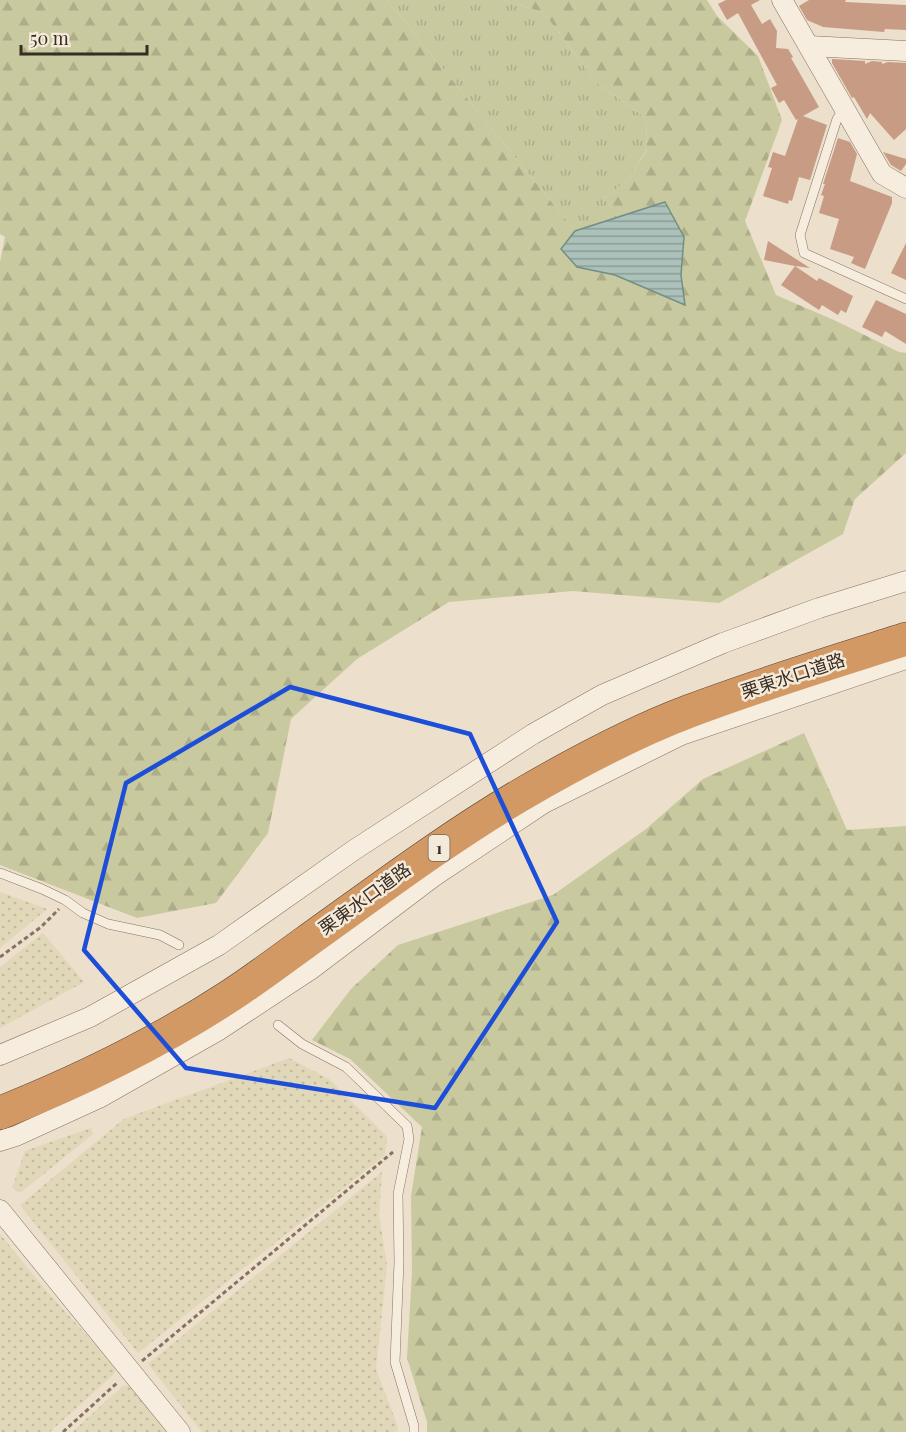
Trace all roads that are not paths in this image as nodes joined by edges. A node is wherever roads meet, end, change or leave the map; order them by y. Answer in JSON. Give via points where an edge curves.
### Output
{"nodes":[{"id":1,"x":782,"y":0,"type":"edge"},
{"id":2,"x":809,"y":46,"type":"junction"},
{"id":3,"x":906,"y":51,"type":"edge"},
{"id":4,"x":844,"y":108,"type":"junction"},
{"id":5,"x":906,"y":188,"type":"edge"},
{"id":6,"x":906,"y":298,"type":"edge"},
{"id":7,"x":906,"y":581,"type":"edge"},
{"id":8,"x":906,"y":639,"type":"edge"},
{"id":9,"x":906,"y":659,"type":"edge"},
{"id":10,"x":0,"y":873,"type":"edge"},
{"id":11,"x":179,"y":945,"type":"dead end"},
{"id":12,"x":278,"y":1024,"type":"dead end"},
{"id":13,"x":0,"y":1055,"type":"edge"},
{"id":14,"x":0,"y":1113,"type":"edge"},
{"id":15,"x":0,"y":1141,"type":"edge"},
{"id":16,"x":0,"y":1210,"type":"edge"},
{"id":17,"x":180,"y":1432,"type":"edge"},
{"id":18,"x":414,"y":1432,"type":"edge"}],
"edges":[{"from":1,"to":2,"type":"street"},
{"from":2,"to":3,"type":"street"},
{"from":2,"to":4,"type":"street"},
{"from":4,"to":5,"type":"street","via":[[882,174]]},
{"from":4,"to":6,"type":"lane","via":[[837,119],[800,235],[804,253]]},
{"from":7,"to":13,"type":"street","via":[[723,643],[602,695],[533,734],[354,850],[219,945],[90,1017]]},
{"from":8,"to":14,"type":"highway","name":"栗東水口道路","number":"1","via":[[688,711],[599,752],[414,864],[230,996],[118,1061]]},
{"from":9,"to":15,"type":"street","via":[[681,735],[544,803],[433,877],[310,970],[219,1029],[99,1098]]},
{"from":10,"to":11,"type":"lane","via":[[42,889],[108,924],[160,935]]},
{"from":12,"to":18,"type":"lane","via":[[302,1044],[346,1067],[406,1126],[409,1139],[398,1194],[395,1362]]},
{"from":16,"to":17,"type":"street"}]}
